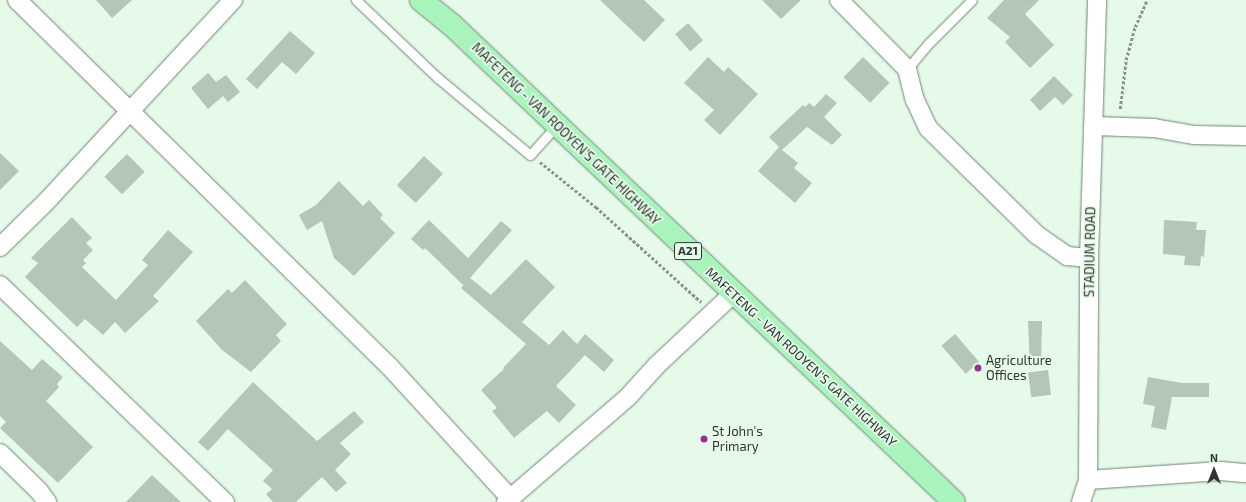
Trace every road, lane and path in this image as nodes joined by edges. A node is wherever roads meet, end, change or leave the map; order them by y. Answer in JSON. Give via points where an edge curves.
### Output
{"nodes":[{"id":1,"x":17,"y":0,"type":"edge"},
{"id":2,"x":233,"y":0,"type":"edge"},
{"id":3,"x":356,"y":0,"type":"edge"},
{"id":4,"x":421,"y":0,"type":"edge"},
{"id":5,"x":839,"y":0,"type":"edge"},
{"id":6,"x":972,"y":0,"type":"edge"},
{"id":7,"x":1097,"y":0,"type":"edge"},
{"id":8,"x":1147,"y":0,"type":"edge"},
{"id":9,"x":907,"y":69,"type":"junction"},
{"id":10,"x":132,"y":111,"type":"junction"},
{"id":11,"x":557,"y":125,"type":"junction"},
{"id":12,"x":1093,"y":126,"type":"junction"},
{"id":13,"x":1118,"y":126,"type":"junction"},
{"id":14,"x":1246,"y":136,"type":"edge"},
{"id":15,"x":530,"y":155,"type":"junction"},
{"id":16,"x":0,"y":247,"type":"edge"},
{"id":17,"x":1089,"y":258,"type":"junction"},
{"id":18,"x":0,"y":285,"type":"edge"},
{"id":19,"x":733,"y":294,"type":"junction"},
{"id":20,"x":713,"y":314,"type":"junction"},
{"id":21,"x":0,"y":452,"type":"edge"},
{"id":22,"x":1246,"y":473,"type":"edge"},
{"id":23,"x":1088,"y":480,"type":"junction"},
{"id":24,"x":510,"y":501,"type":"edge"},
{"id":25,"x":47,"y":502,"type":"edge"},
{"id":26,"x":225,"y":502,"type":"edge"},
{"id":27,"x":954,"y":502,"type":"edge"},
{"id":28,"x":1081,"y":502,"type":"edge"}],
"edges":[{"from":1,"to":10,"type":"street"},
{"from":2,"to":10,"type":"street"},
{"from":3,"to":15,"type":"lane","via":[[438,78]]},
{"from":4,"to":11,"type":"main road","name":"MAFETENG - VAN ROOYEN'S GATE HIGHWAY","number":"A21","via":[[452,25]]},
{"from":5,"to":9,"type":"street"},
{"from":6,"to":9,"type":"lane"},
{"from":7,"to":12,"type":"street","name":"STADIUM ROAD"},
{"from":8,"to":13,"type":"path","via":[[1135,27],[1126,60]]},
{"from":9,"to":17,"type":"street","via":[[915,100],[928,128],[1037,235],[1066,256]]},
{"from":10,"to":16,"type":"street","via":[[46,203]]},
{"from":10,"to":24,"type":"street","via":[[187,169],[390,367]]},
{"from":11,"to":15,"type":"lane"},
{"from":11,"to":19,"type":"main road","name":"MAFETENG - VAN ROOYEN'S GATE HIGHWAY","number":"A21"},
{"from":12,"to":13,"type":"street"},
{"from":12,"to":17,"type":"street","name":"STADIUM ROAD"},
{"from":13,"to":14,"type":"street","via":[[1154,128],[1194,135]]},
{"from":15,"to":20,"type":"path","via":[[596,207]]},
{"from":17,"to":23,"type":"street","name":"STADIUM ROAD"},
{"from":18,"to":26,"type":"street"},
{"from":19,"to":20,"type":"street"},
{"from":19,"to":27,"type":"main road","name":"MAFETENG - VAN ROOYEN'S GATE HIGHWAY","number":"A21"},
{"from":20,"to":24,"type":"street","via":[[657,365],[628,397]]},
{"from":21,"to":25,"type":"street","via":[[39,490]]},
{"from":22,"to":23,"type":"street","via":[[1221,471]]},
{"from":23,"to":28,"type":"street","name":"STADIUM ROAD"}]}
